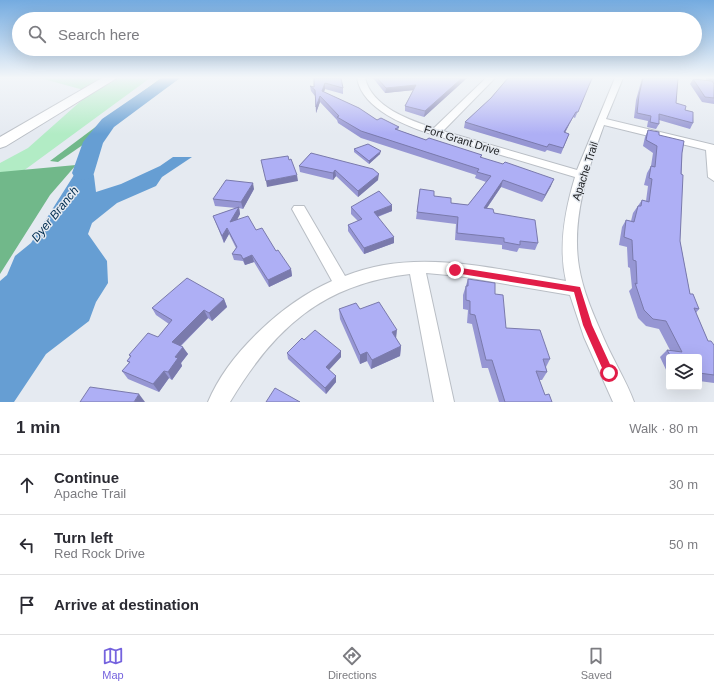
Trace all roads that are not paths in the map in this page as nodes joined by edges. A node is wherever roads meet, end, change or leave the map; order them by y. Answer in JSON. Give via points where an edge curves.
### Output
{"nodes":[{"id":1,"x":58,"y":97,"type":"edge"},
{"id":2,"x":79,"y":97,"type":"edge"},
{"id":3,"x":371,"y":97,"type":"edge"},
{"id":4,"x":472,"y":97,"type":"edge"},
{"id":5,"x":611,"y":97,"type":"edge"},
{"id":6,"x":601,"y":121,"type":"junction"},
{"id":7,"x":0,"y":129,"type":"edge"},
{"id":8,"x":436,"y":132,"type":"junction"},
{"id":9,"x":0,"y":143,"type":"edge"},
{"id":10,"x":712,"y":148,"type":"edge"},
{"id":11,"x":582,"y":175,"type":"junction"},
{"id":12,"x":714,"y":177,"type":"edge"},
{"id":13,"x":299,"y":209,"type":"dead end"},
{"id":14,"x":417,"y":267,"type":"junction"},
{"id":15,"x":341,"y":283,"type":"junction"},
{"id":16,"x":577,"y":289,"type":"junction"},
{"id":17,"x":218,"y":402,"type":"edge"},
{"id":18,"x":444,"y":402,"type":"edge"},
{"id":19,"x":624,"y":402,"type":"edge"}],
"edges":[{"from":1,"to":7,"type":"main road"},
{"from":2,"to":9,"type":"main road"},
{"from":3,"to":8,"type":"street","name":"Fort Grant Drive","via":[[382,108],[406,121]]},
{"from":4,"to":8,"type":"street"},
{"from":5,"to":6,"type":"street","name":"Apache Trail"},
{"from":6,"to":10,"type":"street"},
{"from":6,"to":11,"type":"street","name":"Apache Trail"},
{"from":8,"to":11,"type":"street","name":"Fort Grant Drive"},
{"from":10,"to":12,"type":"street"},
{"from":11,"to":16,"type":"street","name":"Apache Trail","via":[[574,199],[570,228],[572,265]]},
{"from":13,"to":15,"type":"street"},
{"from":14,"to":15,"type":"street","via":[[381,271]]},
{"from":14,"to":16,"type":"street","via":[[455,270]]},
{"from":14,"to":18,"type":"street"},
{"from":15,"to":17,"type":"street","via":[[299,307],[274,329],[249,355]]},
{"from":16,"to":19,"type":"street","name":"Apache Trail","via":[[588,325]]}]}
